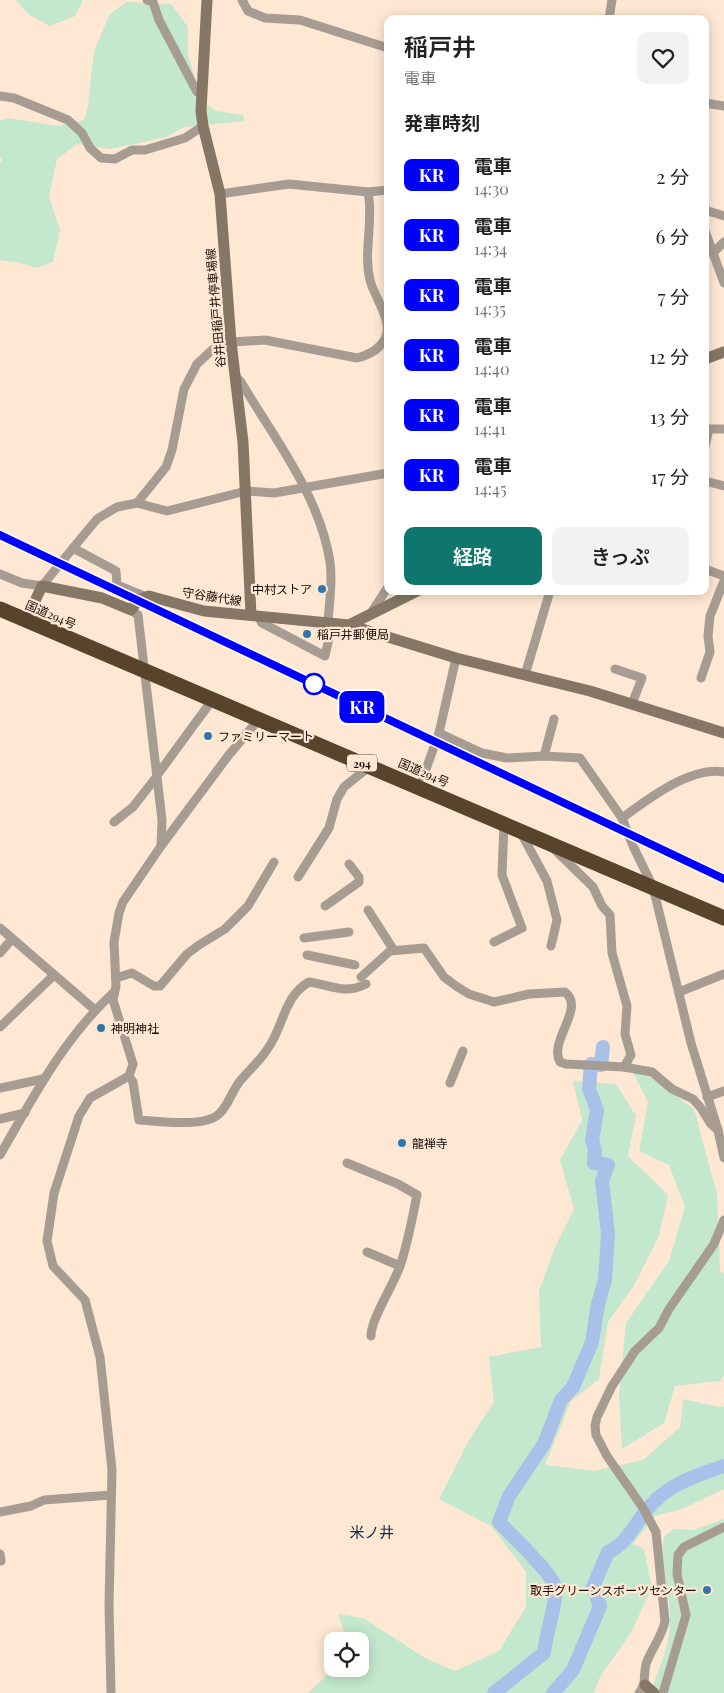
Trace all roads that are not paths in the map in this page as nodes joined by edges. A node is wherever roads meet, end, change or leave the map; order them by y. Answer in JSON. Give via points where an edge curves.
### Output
{"nodes":[{"id":1,"x":207,"y":0,"type":"edge"},
{"id":2,"x":242,"y":0,"type":"edge"},
{"id":3,"x":612,"y":0,"type":"edge"},
{"id":4,"x":152,"y":1,"type":"edge"},
{"id":5,"x":610,"y":15,"type":"edge"},
{"id":6,"x":384,"y":47,"type":"edge"},
{"id":7,"x":202,"y":92,"type":"junction"},
{"id":8,"x":0,"y":96,"type":"edge"},
{"id":9,"x":709,"y":104,"type":"edge"},
{"id":10,"x":724,"y":106,"type":"edge"},
{"id":11,"x":203,"y":126,"type":"junction"},
{"id":12,"x":384,"y":190,"type":"edge"},
{"id":13,"x":368,"y":192,"type":"junction"},
{"id":14,"x":220,"y":194,"type":"junction"},
{"id":15,"x":709,"y":211,"type":"edge"},
{"id":16,"x":724,"y":216,"type":"edge"},
{"id":17,"x":709,"y":241,"type":"edge"},
{"id":18,"x":724,"y":242,"type":"edge"},
{"id":19,"x":714,"y":254,"type":"junction"},
{"id":20,"x":709,"y":257,"type":"edge"},
{"id":21,"x":724,"y":283,"type":"edge"},
{"id":22,"x":384,"y":319,"type":"edge"},
{"id":23,"x":231,"y":342,"type":"junction"},
{"id":24,"x":384,"y":342,"type":"edge"},
{"id":25,"x":724,"y":352,"type":"edge"},
{"id":26,"x":709,"y":356,"type":"edge"},
{"id":27,"x":235,"y":376,"type":"junction"},
{"id":28,"x":709,"y":429,"type":"edge"},
{"id":29,"x":724,"y":429,"type":"edge"},
{"id":30,"x":384,"y":474,"type":"edge"},
{"id":31,"x":709,"y":482,"type":"edge"},
{"id":32,"x":724,"y":486,"type":"edge"},
{"id":33,"x":305,"y":487,"type":"junction"},
{"id":34,"x":246,"y":491,"type":"junction"},
{"id":35,"x":137,"y":503,"type":"junction"},
{"id":36,"x":73,"y":548,"type":"junction"},
{"id":37,"x":709,"y":570,"type":"edge"},
{"id":38,"x":0,"y":574,"type":"edge"},
{"id":39,"x":724,"y":575,"type":"edge"},
{"id":40,"x":724,"y":581,"type":"edge"},
{"id":41,"x":42,"y":586,"type":"junction"},
{"id":42,"x":384,"y":593,"type":"edge"},
{"id":43,"x":408,"y":595,"type":"edge"},
{"id":44,"x":549,"y":595,"type":"edge"},
{"id":45,"x":144,"y":596,"type":"junction"},
{"id":46,"x":0,"y":609,"type":"edge"},
{"id":47,"x":131,"y":610,"type":"junction"},
{"id":48,"x":371,"y":612,"type":"junction"},
{"id":49,"x":255,"y":616,"type":"junction"},
{"id":50,"x":26,"y":620,"type":"junction"},
{"id":51,"x":330,"y":623,"type":"junction"},
{"id":52,"x":350,"y":625,"type":"junction"},
{"id":53,"x":456,"y":658,"type":"junction"},
{"id":54,"x":615,"y":669,"type":"dead end"},
{"id":55,"x":146,"y":670,"type":"junction"},
{"id":56,"x":525,"y":675,"type":"junction"},
{"id":57,"x":701,"y":678,"type":"dead end"},
{"id":58,"x":212,"y":699,"type":"junction"},
{"id":59,"x":632,"y":704,"type":"junction"},
{"id":60,"x":260,"y":719,"type":"junction"},
{"id":61,"x":554,"y":719,"type":"dead end"},
{"id":62,"x":439,"y":733,"type":"junction"},
{"id":63,"x":724,"y":733,"type":"edge"},
{"id":64,"x":544,"y":756,"type":"junction"},
{"id":65,"x":370,"y":766,"type":"junction"},
{"id":66,"x":724,"y":772,"type":"edge"},
{"id":67,"x":156,"y":777,"type":"junction"},
{"id":68,"x":420,"y":786,"type":"junction"},
{"id":69,"x":622,"y":818,"type":"junction"},
{"id":70,"x":114,"y":822,"type":"dead end"},
{"id":71,"x":504,"y":824,"type":"junction"},
{"id":72,"x":520,"y":831,"type":"junction"},
{"id":73,"x":548,"y":842,"type":"junction"},
{"id":74,"x":161,"y":846,"type":"junction"},
{"id":75,"x":274,"y":862,"type":"dead end"},
{"id":76,"x":349,"y":864,"type":"dead end"},
{"id":77,"x":298,"y":877,"type":"dead end"},
{"id":78,"x":654,"y":887,"type":"junction"},
{"id":79,"x":325,"y":906,"type":"dead end"},
{"id":80,"x":368,"y":910,"type":"dead end"},
{"id":81,"x":724,"y":918,"type":"edge"},
{"id":82,"x":0,"y":928,"type":"edge"},
{"id":83,"x":349,"y":932,"type":"dead end"},
{"id":84,"x":304,"y":938,"type":"dead end"},
{"id":85,"x":12,"y":939,"type":"junction"},
{"id":86,"x":494,"y":942,"type":"dead end"},
{"id":87,"x":551,"y":946,"type":"dead end"},
{"id":88,"x":393,"y":950,"type":"junction"},
{"id":89,"x":0,"y":953,"type":"edge"},
{"id":90,"x":307,"y":955,"type":"dead end"},
{"id":91,"x":355,"y":965,"type":"dead end"},
{"id":92,"x":724,"y":974,"type":"edge"},
{"id":93,"x":53,"y":976,"type":"junction"},
{"id":94,"x":116,"y":978,"type":"junction"},
{"id":95,"x":679,"y":992,"type":"junction"},
{"id":96,"x":113,"y":993,"type":"junction"},
{"id":97,"x":95,"y":1010,"type":"junction"},
{"id":98,"x":0,"y":1027,"type":"edge"},
{"id":99,"x":463,"y":1051,"type":"dead end"},
{"id":100,"x":624,"y":1068,"type":"junction"},
{"id":101,"x":129,"y":1076,"type":"junction"},
{"id":102,"x":43,"y":1079,"type":"junction"},
{"id":103,"x":450,"y":1082,"type":"dead end"},
{"id":104,"x":0,"y":1088,"type":"edge"},
{"id":105,"x":724,"y":1091,"type":"edge"},
{"id":106,"x":707,"y":1097,"type":"junction"},
{"id":107,"x":25,"y":1114,"type":"junction"},
{"id":108,"x":0,"y":1119,"type":"edge"},
{"id":109,"x":721,"y":1133,"type":"edge"},
{"id":110,"x":1,"y":1151,"type":"edge"},
{"id":111,"x":724,"y":1158,"type":"edge"},
{"id":112,"x":347,"y":1163,"type":"dead end"},
{"id":113,"x":724,"y":1220,"type":"edge"},
{"id":114,"x":367,"y":1252,"type":"dead end"},
{"id":115,"x":400,"y":1266,"type":"junction"},
{"id":116,"x":371,"y":1336,"type":"dead end"},
{"id":117,"x":111,"y":1495,"type":"junction"},
{"id":118,"x":0,"y":1512,"type":"edge"},
{"id":119,"x":724,"y":1527,"type":"edge"},
{"id":120,"x":642,"y":1689,"type":"edge"},
{"id":121,"x":111,"y":1693,"type":"edge"},
{"id":122,"x":654,"y":1693,"type":"edge"},
{"id":123,"x":663,"y":1693,"type":"edge"}],
"edges":[{"from":1,"to":7,"type":"main road","name":"谷井田稲戸井停車場線"},
{"from":2,"to":6,"type":"street","via":[[248,12],[265,18],[300,20]]},
{"from":3,"to":5,"type":"street"},
{"from":4,"to":7,"type":"street","via":[[198,92]]},
{"from":7,"to":11,"type":"main road","name":"谷井田稲戸井停車場線"},
{"from":8,"to":11,"type":"street","via":[[14,98],[68,120],[101,158],[115,159],[132,150],[145,150],[185,138]]},
{"from":9,"to":10,"type":"street"},
{"from":11,"to":14,"type":"main road","name":"谷井田稲戸井停車場線"},
{"from":12,"to":13,"type":"street"},
{"from":13,"to":14,"type":"street","via":[[289,184]]},
{"from":13,"to":22,"type":"street","via":[[372,209],[370,278]]},
{"from":14,"to":23,"type":"main road","name":"谷井田稲戸井停車場線"},
{"from":15,"to":16,"type":"street"},
{"from":17,"to":19,"type":"street"},
{"from":18,"to":19,"type":"street"},
{"from":19,"to":20,"type":"street"},
{"from":19,"to":21,"type":"street"},
{"from":23,"to":24,"type":"street","via":[[265,340],[357,358],[370,355]]},
{"from":23,"to":27,"type":"main road","name":"谷井田稲戸井停車場線"},
{"from":23,"to":35,"type":"street","via":[[212,350],[197,364],[184,389],[166,467]]},
{"from":25,"to":26,"type":"main road"},
{"from":27,"to":33,"type":"street"},
{"from":27,"to":34,"type":"main road","name":"谷井田稲戸井停車場線"},
{"from":28,"to":29,"type":"street"},
{"from":30,"to":33,"type":"street"},
{"from":31,"to":32,"type":"street"},
{"from":33,"to":34,"type":"street","via":[[274,492]]},
{"from":33,"to":51,"type":"street","via":[[318,518],[330,562]]},
{"from":34,"to":35,"type":"street","via":[[167,511]]},
{"from":34,"to":49,"type":"main road","name":"谷井田稲戸井停車場線"},
{"from":35,"to":36,"type":"street","via":[[117,507],[97,519]]},
{"from":36,"to":41,"type":"street"},
{"from":36,"to":45,"type":"street","via":[[116,571],[117,585]]},
{"from":37,"to":39,"type":"street"},
{"from":38,"to":41,"type":"street","via":[[22,583]]},
{"from":40,"to":57,"type":"street","via":[[710,616],[710,652]]},
{"from":41,"to":47,"type":"main road","via":[[102,598]]},
{"from":41,"to":50,"type":"main road"},
{"from":42,"to":48,"type":"street"},
{"from":43,"to":48,"type":"main road"},
{"from":44,"to":56,"type":"street"},
{"from":45,"to":47,"type":"main road"},
{"from":45,"to":49,"type":"main road","name":"守谷藤代線","via":[[204,611]]},
{"from":46,"to":50,"type":"highway","name":"国道294号","number":"294"},
{"from":47,"to":55,"type":"street","via":[[138,615]]},
{"from":48,"to":52,"type":"main road"},
{"from":49,"to":51,"type":"main road","name":"守谷藤代線"},
{"from":49,"to":51,"type":"street","via":[[262,623],[325,656]]},
{"from":50,"to":55,"type":"highway","name":"国道294号","number":"294"},
{"from":51,"to":52,"type":"main road","name":"守谷藤代線"},
{"from":52,"to":53,"type":"main road","name":"守谷藤代線"},
{"from":53,"to":56,"type":"main road","name":"守谷藤代線"},
{"from":53,"to":62,"type":"street"},
{"from":54,"to":59,"type":"street","via":[[642,678]]},
{"from":55,"to":58,"type":"highway","name":"国道294号","number":"294"},
{"from":55,"to":67,"type":"street"},
{"from":56,"to":59,"type":"main road","name":"守谷藤代線"},
{"from":58,"to":60,"type":"highway","name":"国道294号","number":"294"},
{"from":58,"to":67,"type":"street"},
{"from":59,"to":63,"type":"main road","name":"守谷藤代線"},
{"from":60,"to":65,"type":"highway","name":"国道294号","number":"294"},
{"from":60,"to":74,"type":"street"},
{"from":61,"to":64,"type":"street"},
{"from":62,"to":64,"type":"street","via":[[482,753],[506,758]]},
{"from":62,"to":68,"type":"street"},
{"from":64,"to":69,"type":"street","via":[[580,758]]},
{"from":65,"to":68,"type":"highway","name":"国道294号","number":"294"},
{"from":65,"to":77,"type":"street","via":[[344,787],[329,828]]},
{"from":66,"to":69,"type":"street","via":[[692,775],[650,797]]},
{"from":67,"to":70,"type":"street","via":[[133,807]]},
{"from":67,"to":74,"type":"street","via":[[162,820]]},
{"from":68,"to":71,"type":"highway","name":"国道294号","number":"294"},
{"from":69,"to":78,"type":"street","via":[[632,846]]},
{"from":71,"to":72,"type":"highway","name":"国道294号","number":"294"},
{"from":71,"to":86,"type":"street","via":[[502,875],[522,928]]},
{"from":72,"to":73,"type":"highway","name":"国道294号","number":"294"},
{"from":72,"to":87,"type":"street","via":[[547,881],[557,920]]},
{"from":73,"to":78,"type":"highway","name":"国道294号","number":"294"},
{"from":73,"to":100,"type":"street","via":[[593,886],[610,915],[612,953],[627,1006],[625,1034],[631,1055]]},
{"from":74,"to":94,"type":"street","via":[[119,913],[114,942]]},
{"from":75,"to":94,"type":"street","via":[[248,906],[225,929],[188,954],[160,986],[154,986],[132,973]]},
{"from":76,"to":79,"type":"street","via":[[359,882]]},
{"from":78,"to":81,"type":"highway","name":"国道294号","number":"294"},
{"from":78,"to":95,"type":"street"},
{"from":80,"to":88,"type":"street"},
{"from":82,"to":85,"type":"street"},
{"from":83,"to":84,"type":"street"},
{"from":85,"to":89,"type":"street"},
{"from":85,"to":93,"type":"street"},
{"from":88,"to":100,"type":"street","via":[[424,948],[444,977],[469,994],[494,1002],[529,994],[566,992],[570,998],[570,1012],[557,1049],[560,1062]]},
{"from":88,"to":101,"type":"street","via":[[383,955],[354,990],[309,982],[302,986],[290,1000],[268,1050],[234,1088],[219,1114],[210,1119],[176,1122],[140,1120]]},
{"from":90,"to":91,"type":"street"},
{"from":92,"to":95,"type":"street"},
{"from":93,"to":97,"type":"street"},
{"from":93,"to":98,"type":"street"},
{"from":94,"to":96,"type":"street"},
{"from":95,"to":106,"type":"street"},
{"from":96,"to":97,"type":"street"},
{"from":96,"to":101,"type":"street","via":[[133,1064]]},
{"from":97,"to":102,"type":"street"},
{"from":99,"to":103,"type":"street"},
{"from":100,"to":109,"type":"street","via":[[652,1072],[672,1089],[693,1099]]},
{"from":101,"to":117,"type":"street","via":[[90,1098],[79,1116],[54,1193],[48,1228],[48,1248],[54,1266],[85,1300],[97,1341],[109,1435]]},
{"from":102,"to":104,"type":"street"},
{"from":102,"to":107,"type":"street"},
{"from":105,"to":106,"type":"street"},
{"from":106,"to":109,"type":"street"},
{"from":107,"to":108,"type":"street"},
{"from":107,"to":110,"type":"street"},
{"from":109,"to":111,"type":"street"},
{"from":112,"to":115,"type":"street","via":[[417,1195]]},
{"from":113,"to":120,"type":"street","via":[[714,1244],[669,1308],[659,1328],[635,1351],[596,1416],[596,1434],[607,1456],[656,1532],[666,1621],[646,1663]]},
{"from":114,"to":115,"type":"street"},
{"from":115,"to":116,"type":"street","via":[[371,1326]]},
{"from":117,"to":118,"type":"street","via":[[44,1500]]},
{"from":117,"to":121,"type":"street"},
{"from":119,"to":123,"type":"street","via":[[684,1547],[678,1555],[677,1574],[686,1615]]},
{"from":120,"to":122,"type":"main road"}]}
